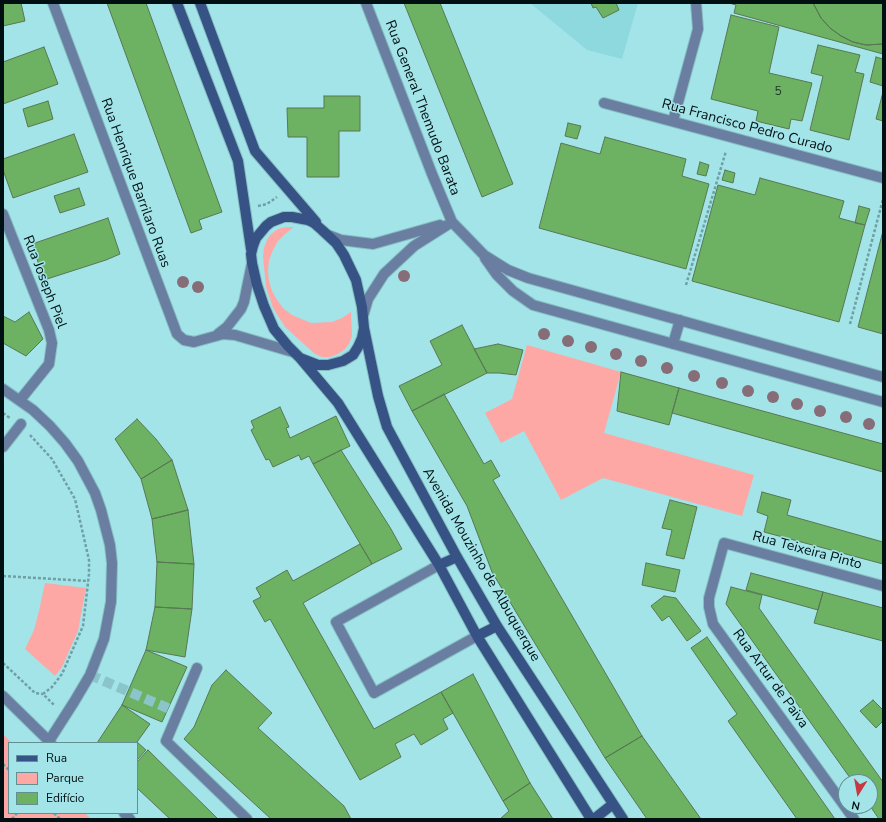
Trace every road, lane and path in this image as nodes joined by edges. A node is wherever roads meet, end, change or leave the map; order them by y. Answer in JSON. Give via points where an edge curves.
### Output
{"nodes":[{"id":1,"x":53,"y":3,"type":"edge"},
{"id":2,"x":177,"y":3,"type":"edge"},
{"id":3,"x":200,"y":3,"type":"edge"},
{"id":4,"x":366,"y":3,"type":"edge"},
{"id":5,"x":696,"y":3,"type":"edge"},
{"id":6,"x":604,"y":103,"type":"dead end"},
{"id":7,"x":673,"y":121,"type":"junction"},
{"id":8,"x":730,"y":137,"type":"junction"},
{"id":9,"x":883,"y":178,"type":"edge"},
{"id":10,"x":287,"y":190,"type":"junction"},
{"id":11,"x":883,"y":199,"type":"edge"},
{"id":12,"x":245,"y":209,"type":"junction"},
{"id":13,"x":3,"y":214,"type":"edge"},
{"id":14,"x":452,"y":222,"type":"junction"},
{"id":15,"x":325,"y":232,"type":"junction"},
{"id":16,"x":478,"y":249,"type":"junction"},
{"id":17,"x":252,"y":259,"type":"junction"},
{"id":18,"x":686,"y":285,"type":"dead end"},
{"id":19,"x":364,"y":316,"type":"junction"},
{"id":20,"x":680,"y":320,"type":"junction"},
{"id":21,"x":850,"y":324,"type":"dead end"},
{"id":22,"x":364,"y":328,"type":"junction"},
{"id":23,"x":215,"y":336,"type":"junction"},
{"id":24,"x":673,"y":344,"type":"junction"},
{"id":25,"x":296,"y":355,"type":"junction"},
{"id":26,"x":883,"y":377,"type":"edge"},
{"id":27,"x":3,"y":389,"type":"edge"},
{"id":28,"x":20,"y":400,"type":"junction"},
{"id":29,"x":883,"y":402,"type":"edge"},
{"id":30,"x":3,"y":413,"type":"edge"},
{"id":31,"x":21,"y":424,"type":"junction"},
{"id":32,"x":3,"y":448,"type":"edge"},
{"id":33,"x":724,"y":543,"type":"joint"},
{"id":34,"x":457,"y":557,"type":"junction"},
{"id":35,"x":439,"y":565,"type":"junction"},
{"id":36,"x":3,"y":576,"type":"edge"},
{"id":37,"x":88,"y":581,"type":"junction"},
{"id":38,"x":883,"y":586,"type":"edge"},
{"id":39,"x":497,"y":626,"type":"junction"},
{"id":40,"x":476,"y":636,"type":"junction"},
{"id":41,"x":3,"y":663,"type":"edge"},
{"id":42,"x":197,"y":668,"type":"dead end"},
{"id":43,"x":43,"y":694,"type":"junction"},
{"id":44,"x":3,"y":696,"type":"edge"},
{"id":45,"x":66,"y":716,"type":"junction"},
{"id":46,"x":50,"y":742,"type":"edge"},
{"id":47,"x":613,"y":804,"type":"junction"},
{"id":48,"x":247,"y":819,"type":"edge"},
{"id":49,"x":591,"y":819,"type":"edge"},
{"id":50,"x":594,"y":819,"type":"edge"},
{"id":51,"x":623,"y":819,"type":"edge"},
{"id":52,"x":854,"y":819,"type":"edge"}],
"edges":[{"from":1,"to":23,"type":"street","name":"Rua Henrique Barrilaro Ruas","via":[[175,330],[180,337],[189,342],[198,342]]},
{"from":2,"to":12,"type":"main road","via":[[238,161]]},
{"from":3,"to":10,"type":"main road","via":[[255,152]]},
{"from":4,"to":14,"type":"street","name":"Rua General Themudo Barata"},
{"from":5,"to":7,"type":"street","via":[[698,29]]},
{"from":6,"to":7,"type":"street","name":"Rua Francisco Pedro Curado"},
{"from":7,"to":8,"type":"street","name":"Rua Francisco Pedro Curado"},
{"from":8,"to":9,"type":"street","name":"Rua Francisco Pedro Curado"},
{"from":8,"to":18,"type":"path"},
{"from":10,"to":12,"type":"path","via":[[267,204]]},
{"from":10,"to":15,"type":"main road"},
{"from":11,"to":21,"type":"path"},
{"from":12,"to":17,"type":"main road"},
{"from":13,"to":28,"type":"street","name":"Rua Joseph Piel","via":[[52,343],[49,364]]},
{"from":14,"to":15,"type":"street","via":[[373,244],[341,240]]},
{"from":14,"to":16,"type":"street"},
{"from":14,"to":19,"type":"street","via":[[414,246],[384,274],[368,299]]},
{"from":15,"to":17,"type":"main road","via":[[308,220],[284,217],[271,222],[256,238]]},
{"from":15,"to":19,"type":"main road","via":[[336,243],[350,266],[356,280]]},
{"from":16,"to":20,"type":"street","via":[[508,270],[528,278]]},
{"from":16,"to":24,"type":"street","via":[[497,275],[513,291],[533,305]]},
{"from":17,"to":23,"type":"street","name":"Rua Henrique Barrilaro Ruas","via":[[241,309],[227,327]]},
{"from":17,"to":25,"type":"main road","via":[[268,318]]},
{"from":19,"to":22,"type":"main road"},
{"from":20,"to":24,"type":"street"},
{"from":20,"to":26,"type":"street"},
{"from":22,"to":25,"type":"main road","via":[[358,347],[343,361],[318,365]]},
{"from":22,"to":34,"type":"main road","name":"Avenida Mouzinho de Albuquerque","via":[[387,427]]},
{"from":23,"to":25,"type":"street","name":"Rua Henrique Barrilaro Ruas","via":[[235,335]]},
{"from":24,"to":29,"type":"street"},
{"from":25,"to":35,"type":"main road","via":[[338,403]]},
{"from":27,"to":28,"type":"street"},
{"from":28,"to":45,"type":"street","via":[[50,426],[78,461],[99,504],[110,545],[111,602],[104,639],[90,675]]},
{"from":30,"to":31,"type":"path"},
{"from":31,"to":32,"type":"street"},
{"from":31,"to":37,"type":"path","via":[[52,459],[74,499],[89,560]]},
{"from":33,"to":38,"type":"street","name":"Rua Teixeira Pinto"},
{"from":33,"to":52,"type":"street","name":"Rua Artur de Paiva","via":[[709,598],[713,624]]},
{"from":34,"to":35,"type":"main road"},
{"from":34,"to":39,"type":"main road","name":"Avenida Mouzinho de Albuquerque"},
{"from":35,"to":40,"type":"main road"},
{"from":35,"to":40,"type":"street","via":[[336,622],[374,693]]},
{"from":36,"to":37,"type":"path"},
{"from":37,"to":43,"type":"path","via":[[83,626],[62,674]]},
{"from":39,"to":40,"type":"main road"},
{"from":39,"to":47,"type":"main road","name":"Avenida Mouzinho de Albuquerque"},
{"from":40,"to":49,"type":"main road"},
{"from":41,"to":43,"type":"path","via":[[35,693]]},
{"from":42,"to":48,"type":"street","via":[[166,742]]},
{"from":43,"to":45,"type":"path"},
{"from":44,"to":46,"type":"street"},
{"from":45,"to":46,"type":"street"},
{"from":47,"to":50,"type":"main road"},
{"from":47,"to":51,"type":"main road","name":"Avenida Mouzinho de Albuquerque"}]}
